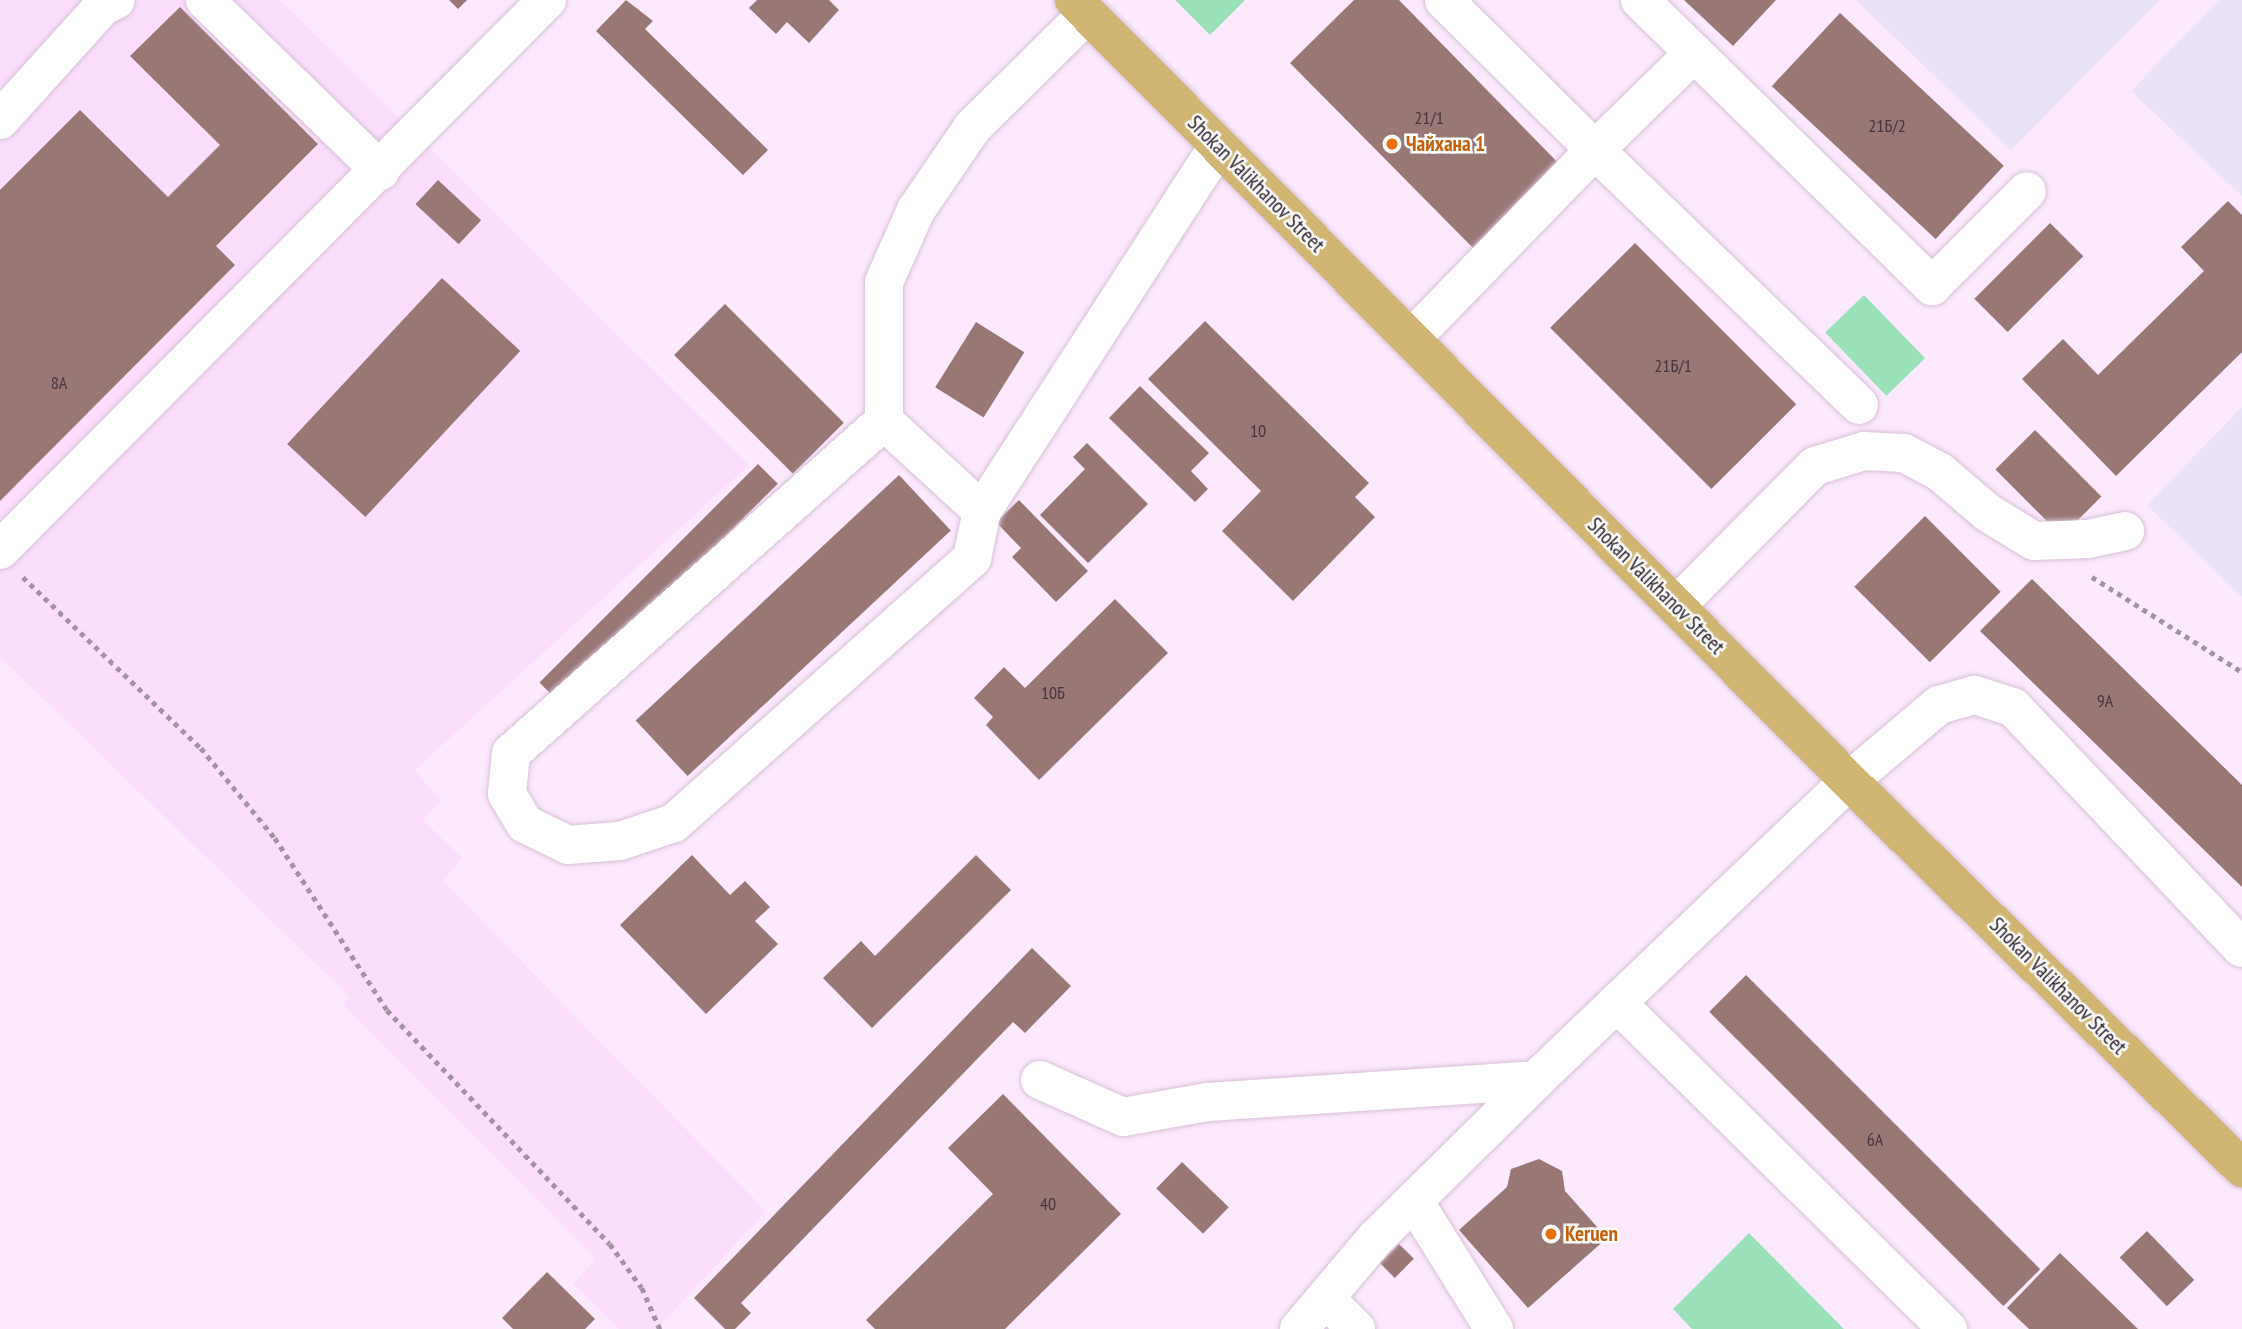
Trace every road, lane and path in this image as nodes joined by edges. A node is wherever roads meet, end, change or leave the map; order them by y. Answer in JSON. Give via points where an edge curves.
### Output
{"nodes":[{"id":1,"x":205,"y":0,"type":"edge"},
{"id":2,"x":547,"y":0,"type":"edge"},
{"id":3,"x":1444,"y":0,"type":"edge"},
{"id":4,"x":1640,"y":0,"type":"edge"},
{"id":5,"x":105,"y":2,"type":"edge"},
{"id":6,"x":1080,"y":7,"type":"edge"},
{"id":7,"x":1694,"y":53,"type":"junction"},
{"id":8,"x":0,"y":120,"type":"edge"},
{"id":9,"x":1219,"y":146,"type":"junction"},
{"id":10,"x":1595,"y":150,"type":"junction"},
{"id":11,"x":380,"y":171,"type":"junction"},
{"id":12,"x":2027,"y":191,"type":"dead end"},
{"id":13,"x":1411,"y":339,"type":"junction"},
{"id":14,"x":1858,"y":405,"type":"dead end"},
{"id":15,"x":884,"y":421,"type":"junction"},
{"id":16,"x":982,"y":511,"type":"junction"},
{"id":17,"x":2125,"y":531,"type":"dead end"},
{"id":18,"x":2034,"y":541,"type":"junction"},
{"id":19,"x":9,"y":561,"type":"edge"},
{"id":20,"x":1676,"y":606,"type":"junction"},
{"id":21,"x":2242,"y":672,"type":"edge"},
{"id":22,"x":1849,"y":781,"type":"junction"},
{"id":23,"x":2242,"y":948,"type":"edge"},
{"id":24,"x":1617,"y":1003,"type":"junction"},
{"id":25,"x":1040,"y":1080,"type":"dead end"},
{"id":26,"x":1536,"y":1080,"type":"junction"},
{"id":27,"x":2242,"y":1168,"type":"edge"},
{"id":28,"x":1414,"y":1201,"type":"junction"},
{"id":29,"x":1325,"y":1298,"type":"junction"},
{"id":30,"x":660,"y":1329,"type":"edge"},
{"id":31,"x":1298,"y":1329,"type":"edge"},
{"id":32,"x":1356,"y":1329,"type":"edge"},
{"id":33,"x":1494,"y":1329,"type":"edge"},
{"id":34,"x":1948,"y":1329,"type":"edge"}],
"edges":[{"from":1,"to":11,"type":"lane"},
{"from":2,"to":11,"type":"lane"},
{"from":3,"to":10,"type":"lane"},
{"from":4,"to":7,"type":"lane"},
{"from":5,"to":8,"type":"lane"},
{"from":6,"to":9,"type":"main road","name":"Shokan Valikhanov Street"},
{"from":6,"to":15,"type":"lane","via":[[972,128],[916,209],[884,282]]},
{"from":7,"to":10,"type":"lane"},
{"from":7,"to":12,"type":"lane","via":[[1932,286]]},
{"from":9,"to":13,"type":"main road","name":"Shokan Valikhanov Street"},
{"from":9,"to":16,"type":"lane"},
{"from":10,"to":13,"type":"lane"},
{"from":10,"to":14,"type":"lane"},
{"from":11,"to":19,"type":"lane"},
{"from":13,"to":20,"type":"main road","name":"Shokan Valikhanov Street"},
{"from":15,"to":16,"type":"lane"},
{"from":15,"to":16,"type":"lane","via":[[511,753],[507,794],[525,824],[568,845],[620,841],[674,823],[972,558]]},
{"from":17,"to":18,"type":"lane","via":[[2088,539]]},
{"from":18,"to":20,"type":"lane","via":[[1987,513],[1940,472],[1904,453],[1864,451],[1815,466]]},
{"from":18,"to":21,"type":"path"},
{"from":19,"to":30,"type":"path","via":[[201,748],[275,838],[387,1010],[610,1244],[642,1287]]},
{"from":20,"to":22,"type":"main road","name":"Shokan Valikhanov Street"},
{"from":22,"to":23,"type":"lane","via":[[1938,705],[1975,695],[2013,708]]},
{"from":22,"to":24,"type":"lane"},
{"from":22,"to":27,"type":"main road","name":"Shokan Valikhanov Street"},
{"from":24,"to":26,"type":"lane"},
{"from":24,"to":34,"type":"lane"},
{"from":25,"to":26,"type":"lane","via":[[1123,1117],[1208,1102]]},
{"from":26,"to":28,"type":"lane"},
{"from":28,"to":29,"type":"lane"},
{"from":28,"to":33,"type":"lane"},
{"from":29,"to":31,"type":"lane"},
{"from":29,"to":32,"type":"lane"}]}
